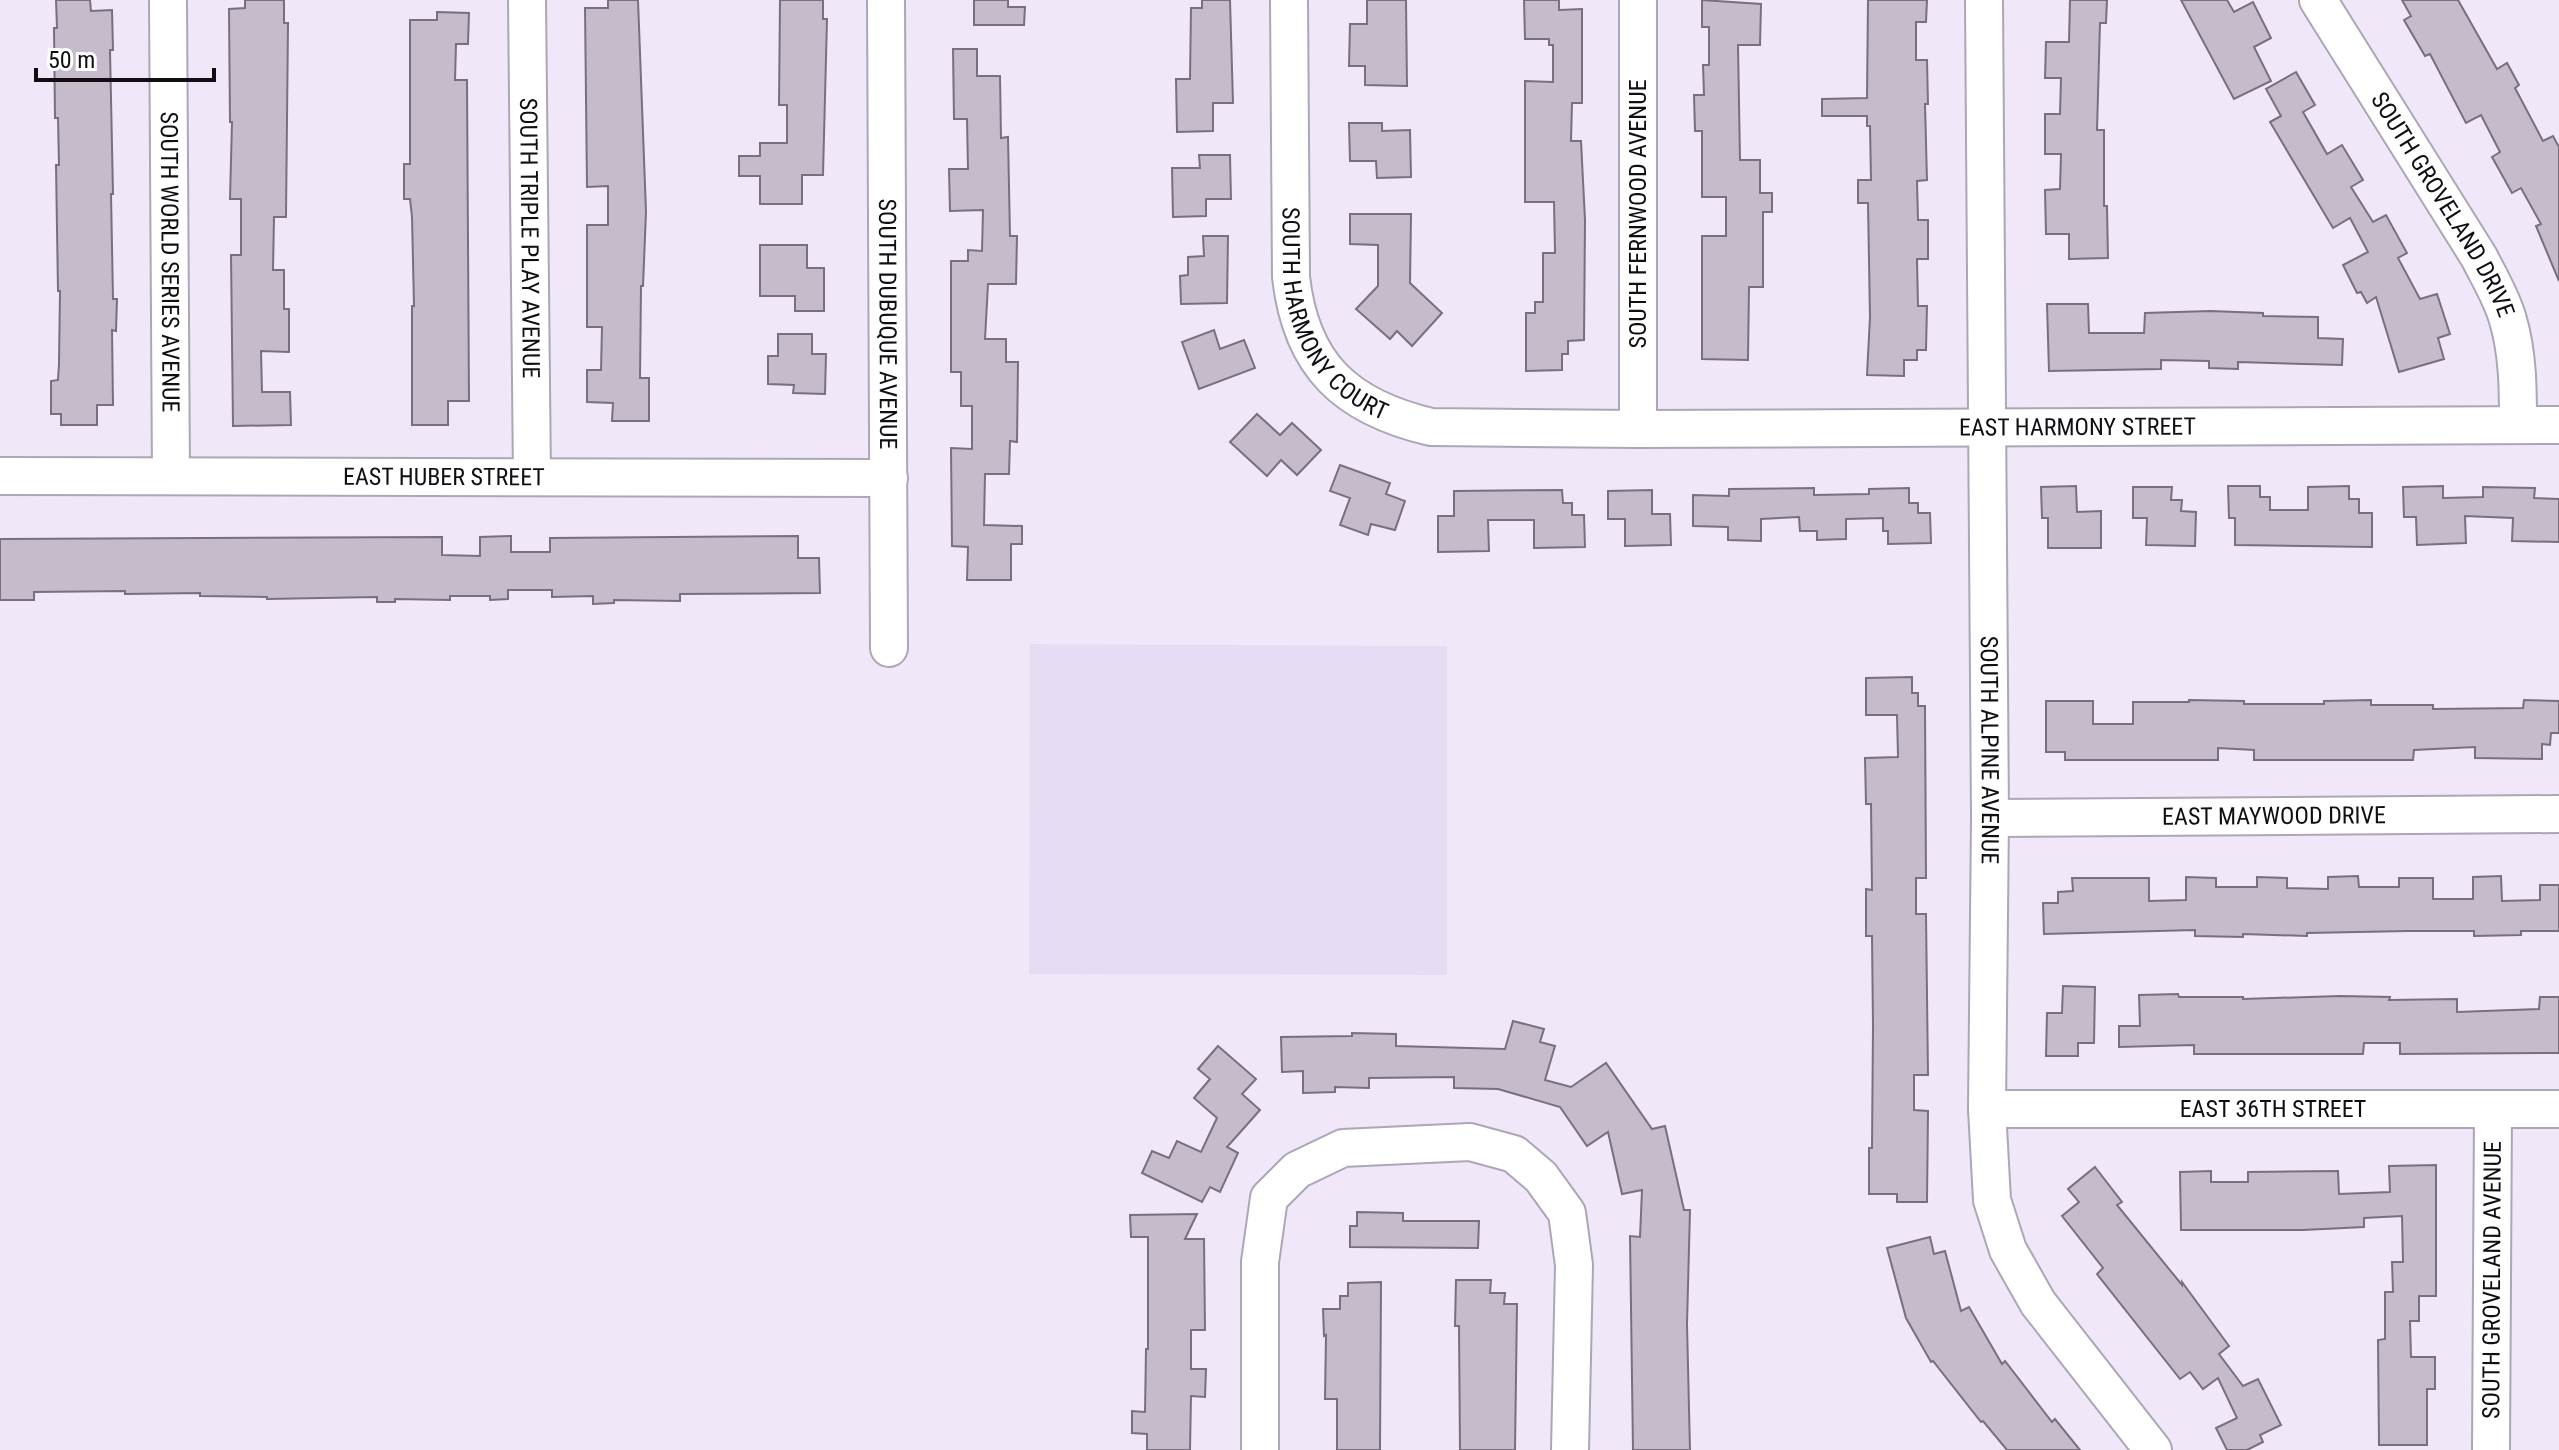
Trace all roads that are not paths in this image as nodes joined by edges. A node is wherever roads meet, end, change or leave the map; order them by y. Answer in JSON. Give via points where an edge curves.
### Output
{"nodes":[{"id":1,"x":168,"y":0,"type":"edge"},
{"id":2,"x":527,"y":0,"type":"edge"},
{"id":3,"x":886,"y":0,"type":"edge"},
{"id":4,"x":1289,"y":0,"type":"edge"},
{"id":5,"x":1638,"y":0,"type":"edge"},
{"id":6,"x":1984,"y":0,"type":"edge"},
{"id":7,"x":2318,"y":0,"type":"edge"},
{"id":8,"x":2518,"y":425,"type":"junction"},
{"id":9,"x":2559,"y":425,"type":"edge"},
{"id":10,"x":1987,"y":427,"type":"junction"},
{"id":11,"x":1638,"y":429,"type":"junction"},
{"id":12,"x":0,"y":476,"type":"edge"},
{"id":13,"x":171,"y":476,"type":"junction"},
{"id":14,"x":532,"y":477,"type":"junction"},
{"id":15,"x":889,"y":478,"type":"junction"},
{"id":16,"x":889,"y":648,"type":"dead end"},
{"id":17,"x":2559,"y":814,"type":"edge"},
{"id":18,"x":1990,"y":818,"type":"junction"},
{"id":19,"x":1987,"y":1109,"type":"junction"},
{"id":20,"x":2559,"y":1109,"type":"edge"},
{"id":21,"x":2493,"y":1110,"type":"junction"},
{"id":22,"x":1260,"y":1450,"type":"edge"},
{"id":23,"x":1570,"y":1450,"type":"edge"},
{"id":24,"x":2153,"y":1450,"type":"edge"},
{"id":25,"x":2491,"y":1450,"type":"edge"}],
"edges":[{"from":1,"to":13,"type":"street","name":"SOUTH WORLD SERIES AVENUE"},
{"from":2,"to":14,"type":"street","name":"SOUTH TRIPLE PLAY AVENUE"},
{"from":3,"to":15,"type":"street","name":"SOUTH DUBUQUE AVENUE"},
{"from":4,"to":11,"type":"street","name":"SOUTH HARMONY COURT","via":[[1291,277],[1300,325],[1326,371],[1379,412],[1431,427]]},
{"from":5,"to":11,"type":"street","name":"SOUTH FERNWOOD AVENUE"},
{"from":6,"to":10,"type":"street","name":"SOUTH ALPINE AVENUE"},
{"from":7,"to":8,"type":"street","name":"SOUTH GROVELAND DRIVE","via":[[2493,285],[2508,318]]},
{"from":8,"to":9,"type":"street","name":"EAST HARMONY STREET"},
{"from":8,"to":10,"type":"street","name":"EAST HARMONY STREET"},
{"from":10,"to":11,"type":"street","name":"EAST HARMONY STREET"},
{"from":10,"to":18,"type":"street","name":"SOUTH ALPINE AVENUE"},
{"from":12,"to":13,"type":"street","name":"EAST HUBER STREET"},
{"from":13,"to":14,"type":"street","name":"EAST HUBER STREET"},
{"from":14,"to":15,"type":"street","name":"EAST HUBER STREET"},
{"from":15,"to":16,"type":"street","name":"SOUTH DUBUQUE AVENUE"},
{"from":17,"to":18,"type":"street","name":"EAST MAYWOOD DRIVE"},
{"from":18,"to":19,"type":"street","name":"SOUTH ALPINE AVENUE"},
{"from":19,"to":21,"type":"street","name":"EAST 36TH STREET"},
{"from":19,"to":24,"type":"street","name":"SOUTH ALPINE AVENUE","via":[[1992,1200],[2008,1250],[2038,1303]]},
{"from":20,"to":21,"type":"street","name":"EAST 36TH STREET"},
{"from":21,"to":25,"type":"street","name":"SOUTH GROVELAND AVENUE"},
{"from":22,"to":23,"type":"street","via":[[1260,1262],[1269,1198],[1297,1170],[1343,1148],[1470,1142],[1514,1154],[1541,1177],[1567,1213],[1574,1265]]}]}
